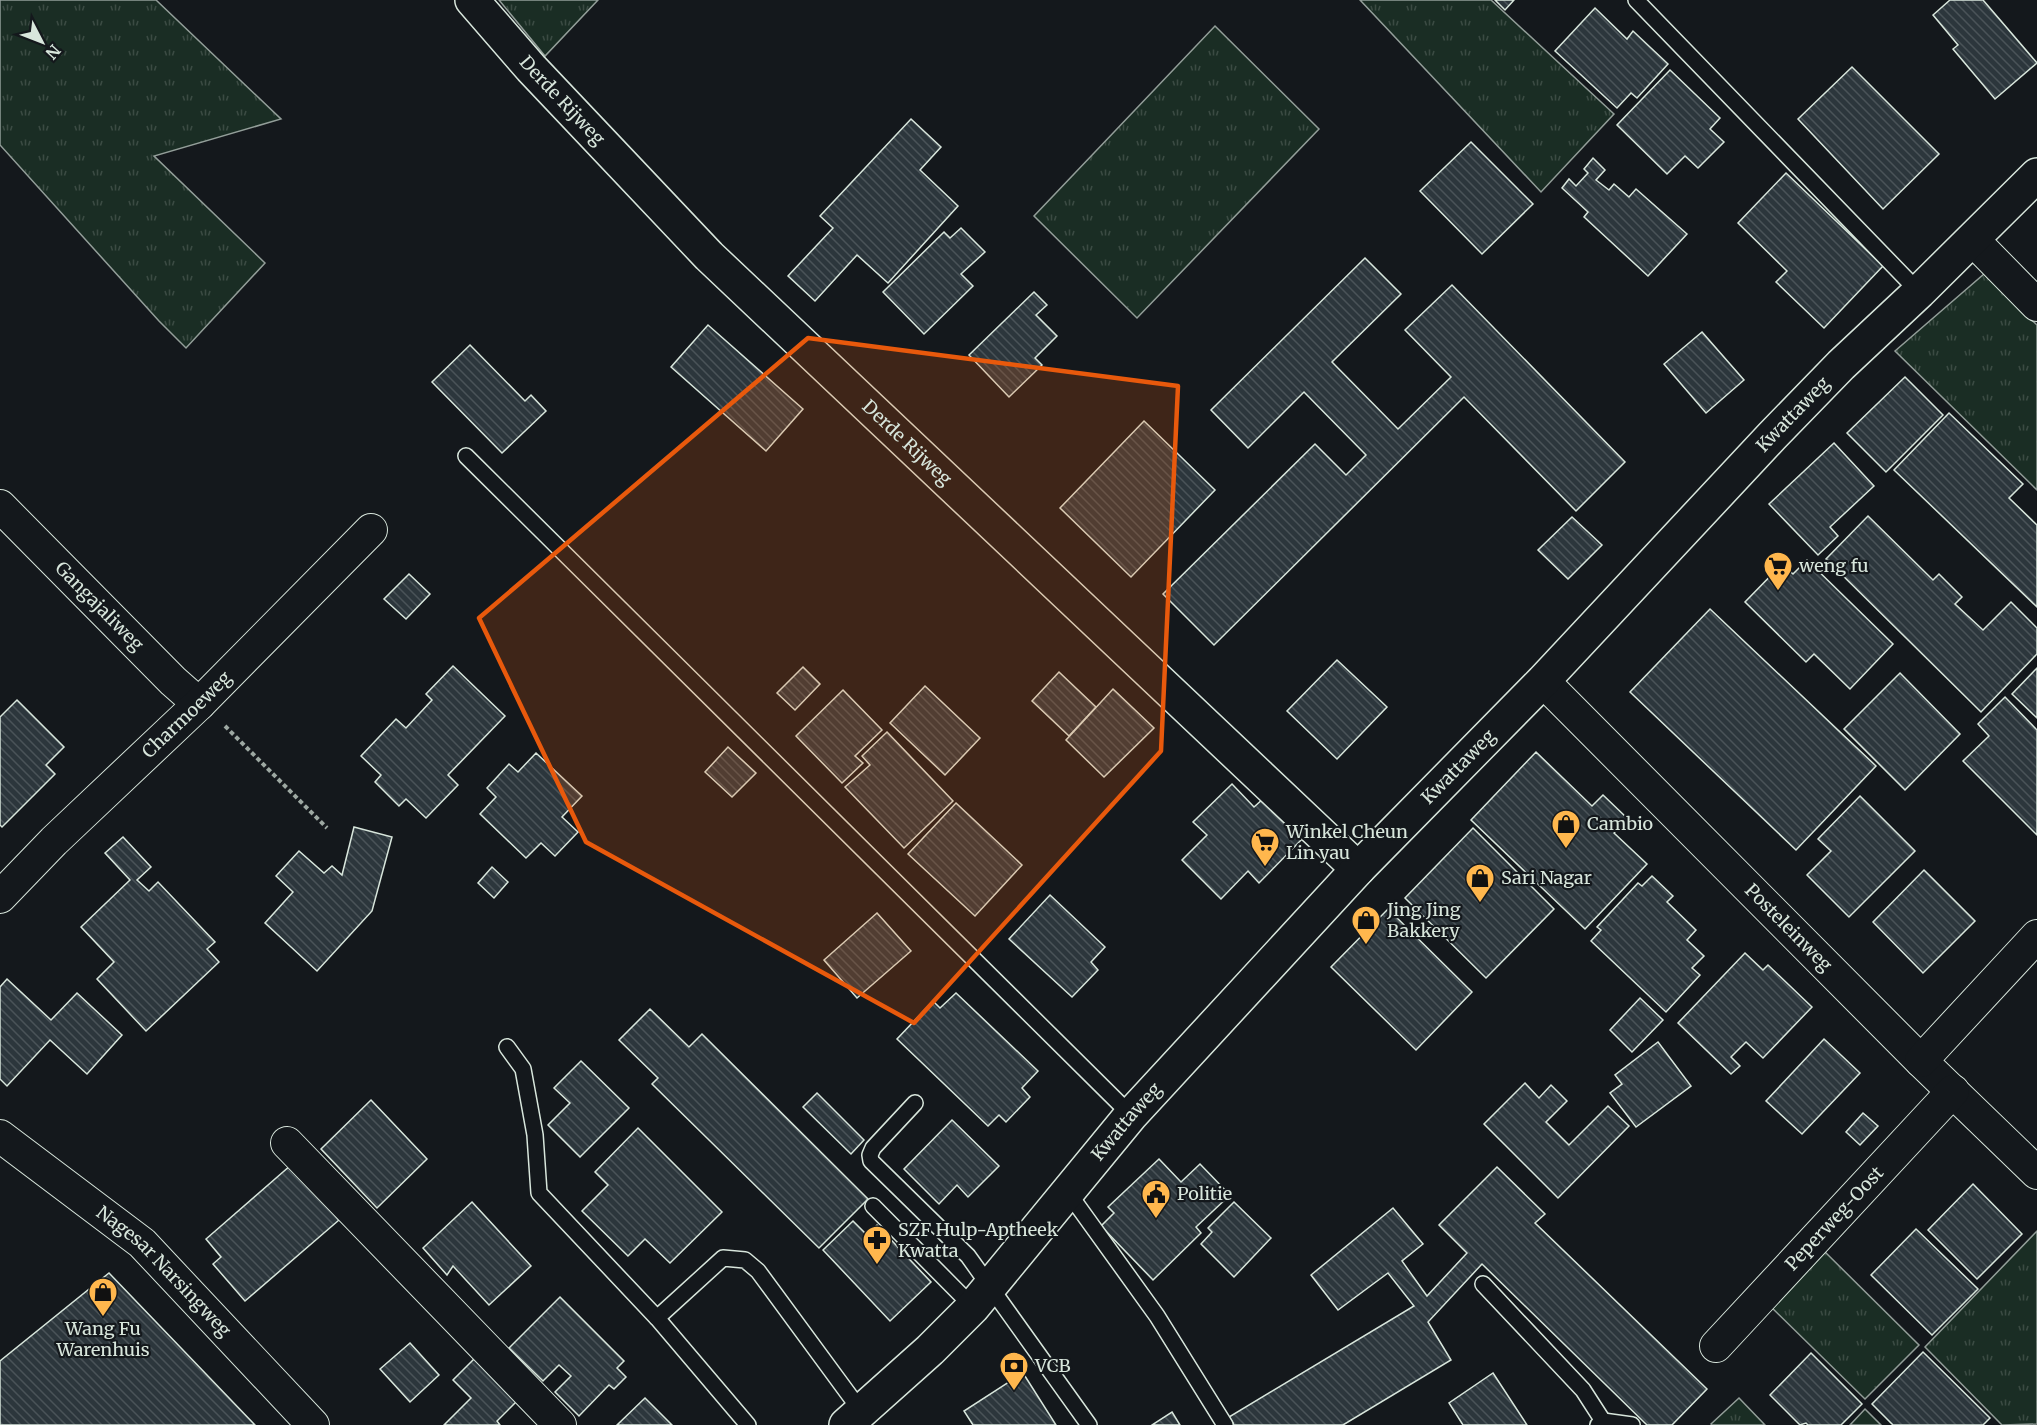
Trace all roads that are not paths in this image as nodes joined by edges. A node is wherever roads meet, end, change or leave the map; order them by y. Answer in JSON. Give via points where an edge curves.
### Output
{"nodes":[{"id":1,"x":472,"y":0,"type":"edge"},
{"id":2,"x":1636,"y":0,"type":"edge"},
{"id":3,"x":2037,"y":175,"type":"edge"},
{"id":4,"x":1973,"y":240,"type":"junction"},
{"id":5,"x":1920,"y":292,"type":"junction"},
{"id":6,"x":2037,"y":305,"type":"edge"},
{"id":7,"x":466,"y":456,"type":"dead end"},
{"id":8,"x":0,"y":506,"type":"edge"},
{"id":9,"x":371,"y":530,"type":"dead end"},
{"id":10,"x":1543,"y":681,"type":"junction"},
{"id":11,"x":199,"y":704,"type":"junction"},
{"id":12,"x":1358,"y":869,"type":"junction"},
{"id":13,"x":0,"y":897,"type":"edge"},
{"id":14,"x":2037,"y":936,"type":"edge"},
{"id":15,"x":507,"y":1047,"type":"dead end"},
{"id":16,"x":1921,"y":1061,"type":"junction"},
{"id":17,"x":1953,"y":1091,"type":"junction"},
{"id":18,"x":915,"y":1103,"type":"dead end"},
{"id":19,"x":1131,"y":1115,"type":"junction"},
{"id":20,"x":0,"y":1136,"type":"edge"},
{"id":21,"x":287,"y":1143,"type":"dead end"},
{"id":22,"x":2037,"y":1173,"type":"edge"},
{"id":23,"x":1067,"y":1191,"type":"junction"},
{"id":24,"x":873,"y":1206,"type":"dead end"},
{"id":25,"x":1483,"y":1284,"type":"dead end"},
{"id":26,"x":982,"y":1297,"type":"junction"},
{"id":27,"x":657,"y":1318,"type":"junction"},
{"id":28,"x":1716,"y":1346,"type":"dead end"},
{"id":29,"x":854,"y":1418,"type":"edge"},
{"id":30,"x":1600,"y":1423,"type":"edge"},
{"id":31,"x":313,"y":1425,"type":"edge"},
{"id":32,"x":560,"y":1425,"type":"edge"},
{"id":33,"x":748,"y":1425,"type":"edge"},
{"id":34,"x":1089,"y":1425,"type":"edge"},
{"id":35,"x":1225,"y":1425,"type":"edge"},
{"id":36,"x":1632,"y":1425,"type":"edge"}],
"edges":[{"from":1,"to":12,"type":"main road","name":"Derde Rijweg","via":[[709,256]]},
{"from":2,"to":5,"type":"lane"},
{"from":3,"to":4,"type":"main road","name":"Kwattaweg"},
{"from":4,"to":5,"type":"main road","name":"Kwattaweg"},
{"from":4,"to":6,"type":"street"},
{"from":5,"to":10,"type":"main road","name":"Kwattaweg","via":[[1772,436]]},
{"from":7,"to":19,"type":"lane"},
{"from":8,"to":11,"type":"street","name":"Gangajaliweg"},
{"from":9,"to":11,"type":"street","name":"Charmoeweg"},
{"from":10,"to":12,"type":"main road","name":"Kwattaweg"},
{"from":10,"to":16,"type":"street","name":"Posteleinweg"},
{"from":11,"to":13,"type":"street","name":"Charmoeweg"},
{"from":12,"to":19,"type":"main road","name":"Kwattaweg"},
{"from":14,"to":16,"type":"street"},
{"from":15,"to":27,"type":"lane","via":[[523,1069],[535,1135],[538,1193]]},
{"from":16,"to":17,"type":"street","name":"Posteleinweg"},
{"from":17,"to":22,"type":"street","name":"Posteleinweg"},
{"from":17,"to":28,"type":"street","name":"Peperweg-Oost"},
{"from":18,"to":26,"type":"lane","via":[[873,1148],[871,1161],[968,1256]]},
{"from":19,"to":23,"type":"main road","name":"Kwattaweg"},
{"from":20,"to":31,"type":"street","name":"Nagesar Narsingweg","via":[[142,1243]]},
{"from":21,"to":32,"type":"street"},
{"from":23,"to":26,"type":"main road","name":"Kwattaweg"},
{"from":23,"to":35,"type":"lane","via":[[1157,1316]]},
{"from":24,"to":26,"type":"lane"},
{"from":25,"to":30,"type":"lane","via":[[1583,1390]]},
{"from":26,"to":29,"type":"main road","name":"Kwattaweg"},
{"from":26,"to":34,"type":"lane"},
{"from":27,"to":29,"type":"lane","via":[[723,1258],[745,1260],[758,1271]]},
{"from":27,"to":33,"type":"lane"},
{"from":30,"to":36,"type":"lane"}]}
